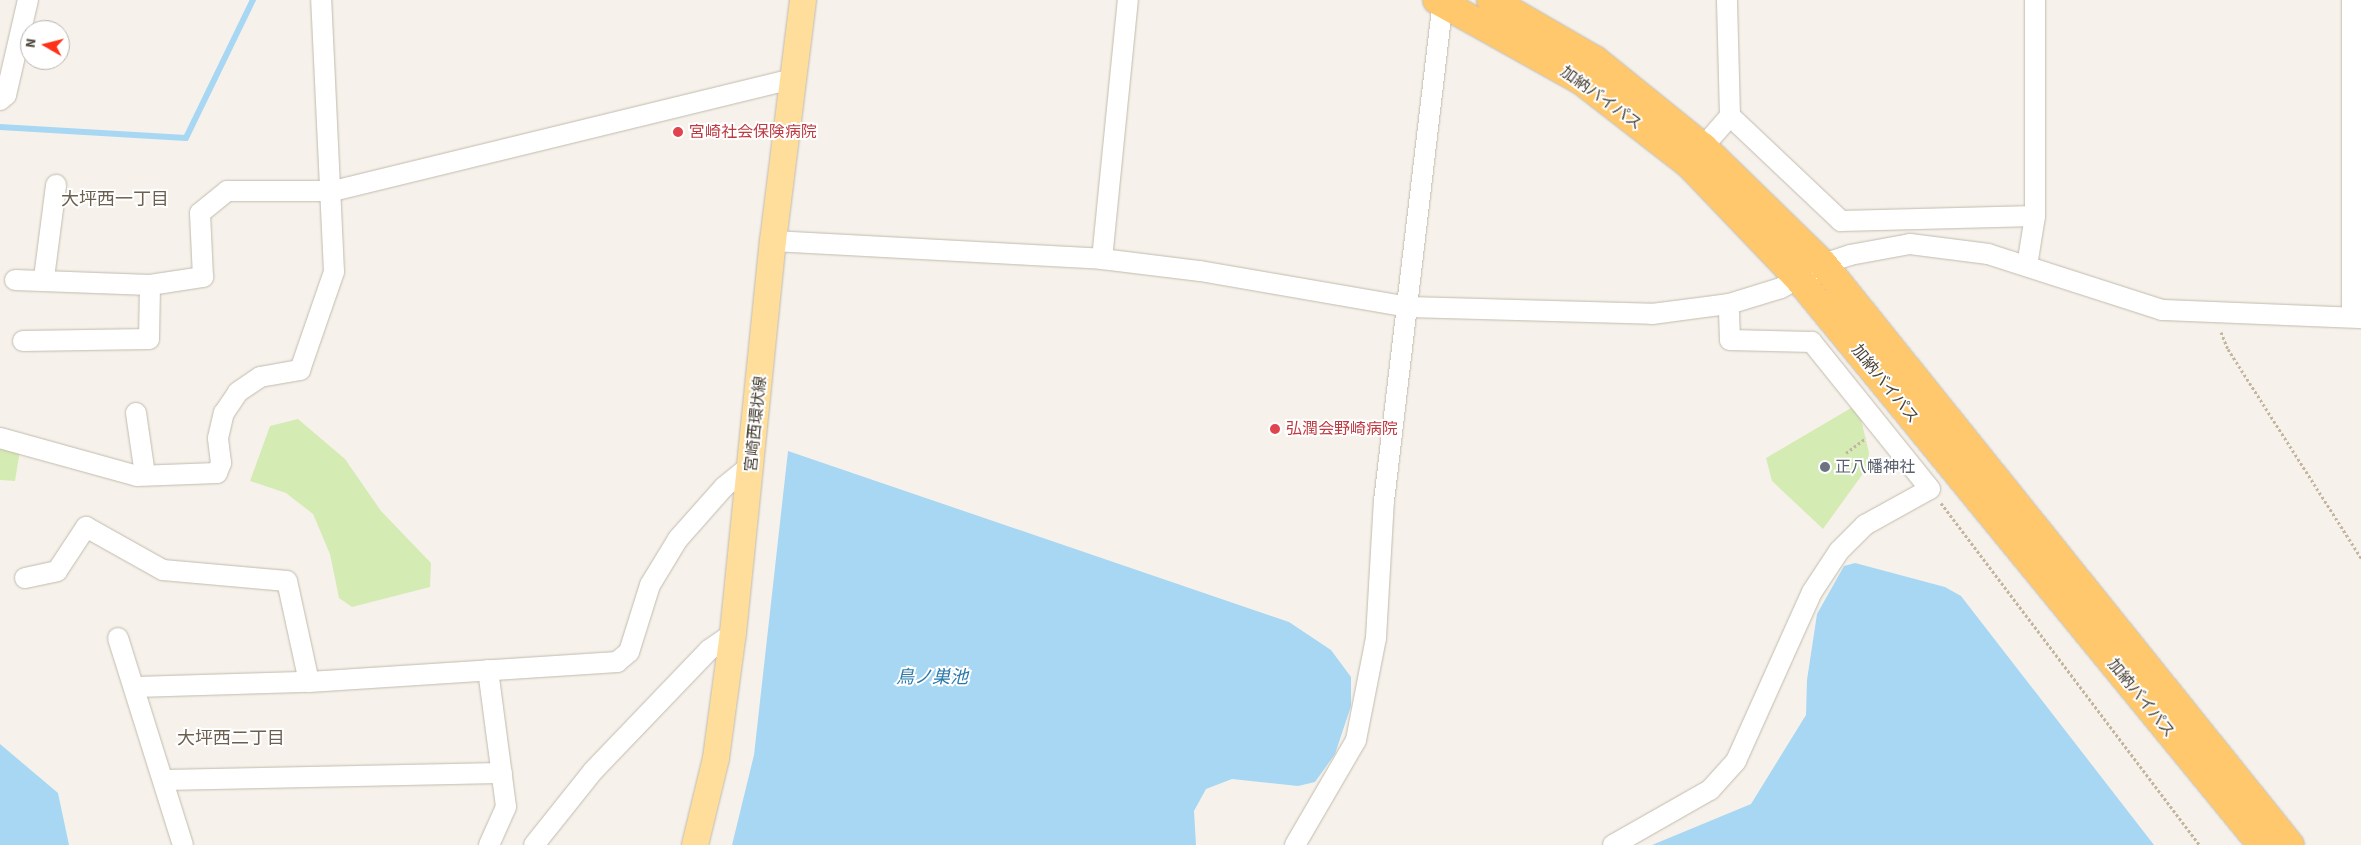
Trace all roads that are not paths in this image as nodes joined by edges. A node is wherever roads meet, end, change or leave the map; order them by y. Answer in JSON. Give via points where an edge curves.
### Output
{"nodes":[{"id":1,"x":28,"y":0,"type":"edge"},
{"id":2,"x":321,"y":0,"type":"edge"},
{"id":3,"x":803,"y":0,"type":"edge"},
{"id":4,"x":1128,"y":0,"type":"edge"},
{"id":5,"x":1491,"y":0,"type":"edge"},
{"id":6,"x":1727,"y":0,"type":"edge"},
{"id":7,"x":2035,"y":0,"type":"edge"},
{"id":8,"x":2352,"y":0,"type":"edge"},
{"id":9,"x":1441,"y":1,"type":"edge"},
{"id":10,"x":795,"y":78,"type":"junction"},
{"id":11,"x":0,"y":100,"type":"edge"},
{"id":12,"x":1730,"y":116,"type":"junction"},
{"id":13,"x":1703,"y":147,"type":"junction"},
{"id":14,"x":56,"y":185,"type":"dead end"},
{"id":15,"x":333,"y":191,"type":"junction"},
{"id":16,"x":2035,"y":216,"type":"junction"},
{"id":17,"x":773,"y":241,"type":"junction"},
{"id":18,"x":1102,"y":259,"type":"junction"},
{"id":19,"x":1824,"y":264,"type":"junction"},
{"id":20,"x":2027,"y":266,"type":"junction"},
{"id":21,"x":44,"y":278,"type":"junction"},
{"id":22,"x":1798,"y":278,"type":"junction"},
{"id":23,"x":15,"y":280,"type":"dead end"},
{"id":24,"x":150,"y":285,"type":"junction"},
{"id":25,"x":1729,"y":304,"type":"junction"},
{"id":26,"x":1408,"y":308,"type":"junction"},
{"id":27,"x":2357,"y":318,"type":"edge"},
{"id":28,"x":23,"y":341,"type":"dead end"},
{"id":29,"x":136,"y":413,"type":"dead end"},
{"id":30,"x":0,"y":438,"type":"edge"},
{"id":31,"x":752,"y":464,"type":"junction"},
{"id":32,"x":145,"y":475,"type":"junction"},
{"id":33,"x":25,"y":578,"type":"dead end"},
{"id":34,"x":732,"y":633,"type":"junction"},
{"id":35,"x":118,"y":638,"type":"dead end"},
{"id":36,"x":488,"y":670,"type":"junction"},
{"id":37,"x":309,"y":682,"type":"junction"},
{"id":38,"x":136,"y":687,"type":"junction"},
{"id":39,"x":502,"y":773,"type":"junction"},
{"id":40,"x":164,"y":780,"type":"junction"},
{"id":41,"x":183,"y":845,"type":"edge"},
{"id":42,"x":489,"y":845,"type":"edge"},
{"id":43,"x":534,"y":845,"type":"edge"},
{"id":44,"x":695,"y":845,"type":"edge"},
{"id":45,"x":1295,"y":845,"type":"edge"},
{"id":46,"x":1613,"y":845,"type":"edge"},
{"id":47,"x":2262,"y":845,"type":"edge"},
{"id":48,"x":2290,"y":845,"type":"edge"}],
"edges":[{"from":1,"to":11,"type":"street","via":[[6,95]]},
{"from":2,"to":15,"type":"street","via":[[325,124]]},
{"from":3,"to":10,"type":"main road","name":"宮崎西環状線"},
{"from":4,"to":18,"type":"street"},
{"from":5,"to":13,"type":"highway","name":"加納バイパス","via":[[1595,60]]},
{"from":6,"to":12,"type":"street"},
{"from":7,"to":16,"type":"street"},
{"from":8,"to":27,"type":"street"},
{"from":9,"to":22,"type":"highway","name":"加納バイパス","via":[[1590,87],[1689,164]]},
{"from":9,"to":26,"type":"street"},
{"from":10,"to":15,"type":"street"},
{"from":10,"to":17,"type":"main road","name":"宮崎西環状線"},
{"from":12,"to":13,"type":"street"},
{"from":12,"to":16,"type":"street","via":[[1841,221]]},
{"from":13,"to":19,"type":"highway","name":"加納バイパス"},
{"from":14,"to":21,"type":"street"},
{"from":15,"to":24,"type":"street","via":[[227,191],[200,213],[203,277]]},
{"from":15,"to":32,"type":"street","via":[[334,272],[300,370],[260,377],[238,392],[224,413],[218,438],[221,462],[217,473]]},
{"from":16,"to":20,"type":"street"},
{"from":17,"to":18,"type":"street"},
{"from":17,"to":31,"type":"main road","name":"宮崎西環状線"},
{"from":18,"to":26,"type":"street","via":[[1200,271]]},
{"from":19,"to":20,"type":"street","via":[[1910,244],[1950,246]]},
{"from":19,"to":22,"type":"street"},
{"from":19,"to":48,"type":"highway","name":"加納バイパス"},
{"from":20,"to":27,"type":"street","via":[[2162,310],[2214,315]]},
{"from":21,"to":23,"type":"street"},
{"from":21,"to":24,"type":"street"},
{"from":22,"to":25,"type":"street","via":[[1781,288]]},
{"from":22,"to":47,"type":"highway","name":"加納バイパス"},
{"from":24,"to":28,"type":"street","via":[[149,338]]},
{"from":25,"to":26,"type":"street","via":[[1652,314]]},
{"from":25,"to":46,"type":"street","via":[[1730,340],[1812,342],[1930,489],[1865,525],[1839,551],[1812,592],[1736,761],[1710,790]]},
{"from":26,"to":45,"type":"street","via":[[1384,501],[1376,638],[1356,740]]},
{"from":29,"to":32,"type":"street"},
{"from":30,"to":32,"type":"street"},
{"from":31,"to":34,"type":"main road","name":"宮崎西環状線"},
{"from":31,"to":36,"type":"street","via":[[724,487],[678,539],[650,585],[629,652],[617,662]]},
{"from":33,"to":37,"type":"street","via":[[57,571],[86,526],[163,570],[287,581]]},
{"from":34,"to":43,"type":"street","via":[[709,650],[593,771]]},
{"from":34,"to":44,"type":"main road","name":"宮崎西環状線","via":[[716,758]]},
{"from":35,"to":38,"type":"street"},
{"from":36,"to":37,"type":"street"},
{"from":36,"to":39,"type":"street"},
{"from":37,"to":38,"type":"street"},
{"from":38,"to":40,"type":"street"},
{"from":39,"to":40,"type":"street"},
{"from":39,"to":42,"type":"street","via":[[506,807]]},
{"from":40,"to":41,"type":"street"}]}
